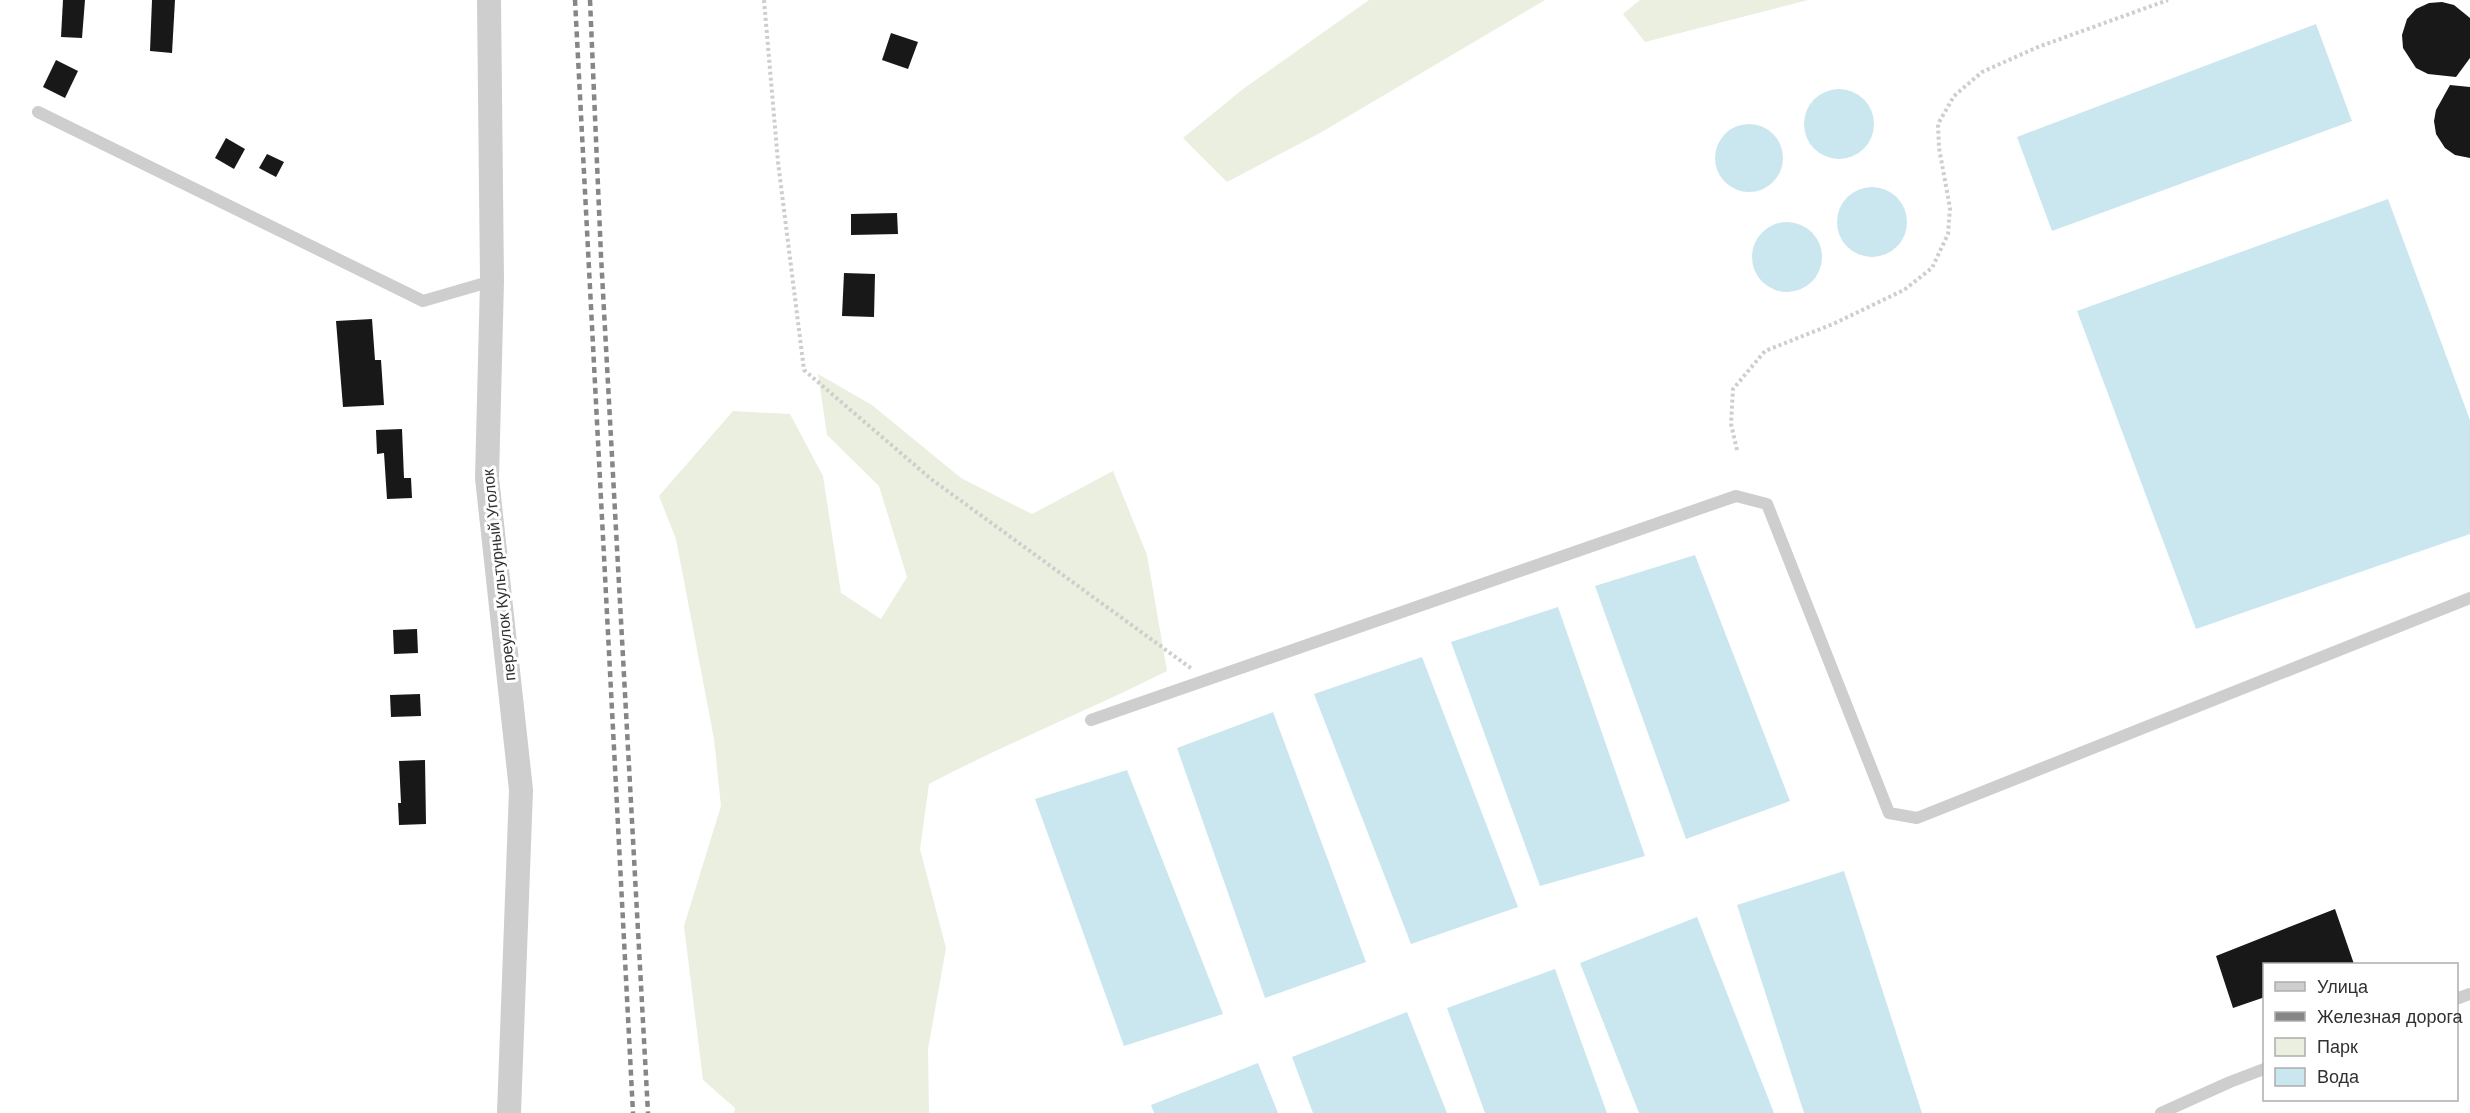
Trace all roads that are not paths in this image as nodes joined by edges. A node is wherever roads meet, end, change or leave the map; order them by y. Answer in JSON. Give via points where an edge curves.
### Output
{"nodes":[{"id":1,"x":489,"y":0,"type":"edge"},
{"id":2,"x":38,"y":112,"type":"dead end"},
{"id":3,"x":492,"y":281,"type":"junction"},
{"id":4,"x":2470,"y":598,"type":"edge"},
{"id":5,"x":1091,"y":720,"type":"dead end"},
{"id":6,"x":2263,"y":1070,"type":"edge"},
{"id":7,"x":509,"y":1113,"type":"edge"},
{"id":8,"x":2161,"y":1113,"type":"edge"}],
"edges":[{"from":1,"to":3,"type":"street","name":"переулок Культурный Уголок"},
{"from":2,"to":3,"type":"lane","via":[[423,301]]},
{"from":3,"to":7,"type":"street","name":"переулок Культурный Уголок","via":[[487,478],[521,790]]},
{"from":4,"to":5,"type":"lane","via":[[1917,818],[1889,813],[1767,504],[1736,496]]},
{"from":6,"to":8,"type":"lane"}]}
